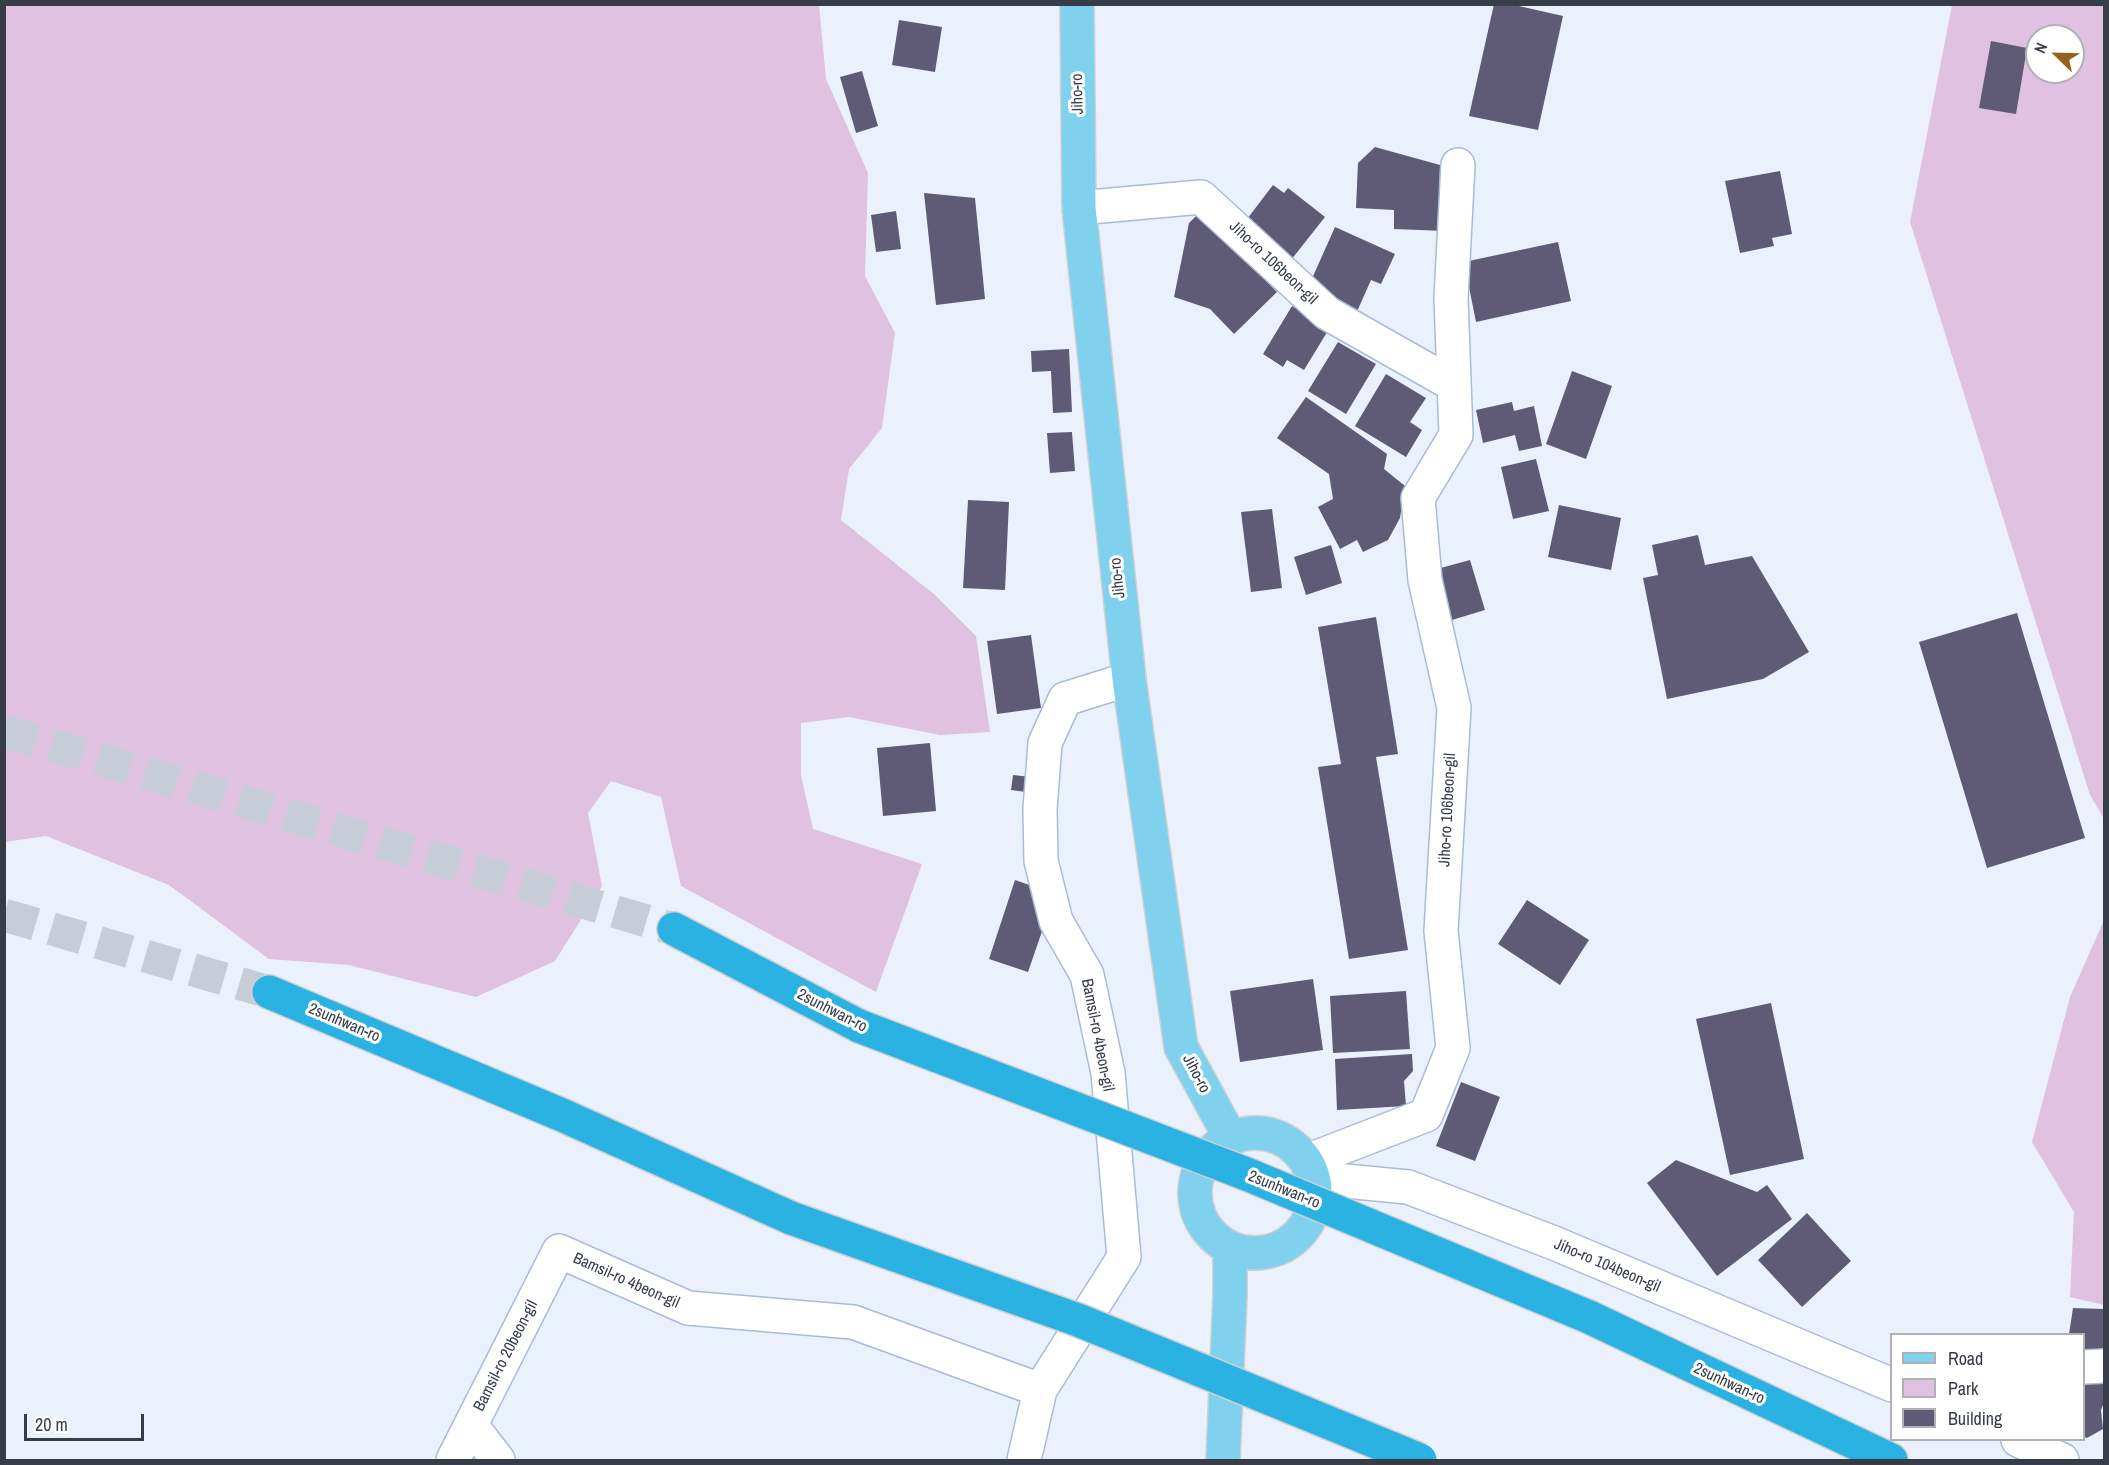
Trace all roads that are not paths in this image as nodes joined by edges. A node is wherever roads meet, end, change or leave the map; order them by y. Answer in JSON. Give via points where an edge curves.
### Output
{"nodes":[{"id":1,"x":1077,"y":4,"type":"edge"},
{"id":2,"x":1458,"y":165,"type":"dead end"},
{"id":3,"x":1079,"y":208,"type":"junction"},
{"id":4,"x":1454,"y":385,"type":"junction"},
{"id":5,"x":1129,"y":679,"type":"junction"},
{"id":6,"x":674,"y":929,"type":"tunnel mouth"},
{"id":7,"x":269,"y":992,"type":"tunnel mouth"},
{"id":8,"x":1230,"y":1137,"type":"junction"},
{"id":9,"x":1310,"y":1170,"type":"junction"},
{"id":10,"x":1230,"y":1249,"type":"junction"},
{"id":11,"x":559,"y":1251,"type":"joint"},
{"id":12,"x":2085,"y":1366,"type":"edge"},
{"id":13,"x":2104,"y":1366,"type":"edge"},
{"id":14,"x":1890,"y":1384,"type":"edge"},
{"id":15,"x":1040,"y":1390,"type":"junction"},
{"id":16,"x":471,"y":1425,"type":"junction"},
{"id":17,"x":2020,"y":1441,"type":"edge"},
{"id":18,"x":453,"y":1461,"type":"edge"},
{"id":19,"x":498,"y":1461,"type":"edge"},
{"id":20,"x":1024,"y":1461,"type":"edge"},
{"id":21,"x":1223,"y":1461,"type":"edge"},
{"id":22,"x":1420,"y":1461,"type":"edge"},
{"id":23,"x":1891,"y":1461,"type":"edge"},
{"id":24,"x":2062,"y":1461,"type":"edge"}],
"edges":[{"from":1,"to":3,"type":"main road","name":"Jiho-ro"},
{"from":2,"to":4,"type":"street","name":"Jiho-ro 106beon-gil","via":[[1451,298]]},
{"from":3,"to":4,"type":"street","name":"Jiho-ro 106beon-gil","via":[[1201,197],[1327,313]]},
{"from":3,"to":5,"type":"main road","name":"Jiho-ro"},
{"from":4,"to":9,"type":"street","name":"Jiho-ro 106beon-gil","via":[[1456,435],[1418,498],[1425,580],[1454,708],[1441,931],[1453,1048],[1426,1115]]},
{"from":5,"to":8,"type":"main road","name":"Jiho-ro","via":[[1181,1047]]},
{"from":5,"to":15,"type":"street","name":"Bamsil-ro 4beon-gil","via":[[1065,699],[1045,743],[1041,861],[1056,921],[1087,975],[1106,1062],[1124,1257]]},
{"from":6,"to":23,"type":"highway","name":"2sunhwan-ro","bridge":true,"via":[[859,1026],[1249,1175],[1589,1317]]},
{"from":7,"to":22,"type":"highway","name":"2sunhwan-ro","bridge":true,"via":[[562,1115],[790,1218],[1078,1320]]},
{"from":8,"to":9,"type":"main road","via":[[1249,1132],[1269,1134],[1287,1142]]},
{"from":8,"to":10,"type":"main road","via":[[1213,1149],[1201,1165],[1195,1183],[1195,1203],[1201,1222],[1213,1238]]},
{"from":9,"to":10,"type":"main road","via":[[1316,1198],[1312,1216],[1301,1233],[1287,1245],[1269,1252],[1249,1254]]},
{"from":9,"to":14,"type":"street","name":"Jiho-ro 104beon-gil","via":[[1408,1187]]},
{"from":10,"to":21,"type":"main road"},
{"from":11,"to":15,"type":"street","name":"Bamsil-ro 4beon-gil","via":[[688,1308],[853,1322]]},
{"from":11,"to":16,"type":"street","name":"Bamsil-ro 20beon-gil"},
{"from":12,"to":13,"type":"street"},
{"from":15,"to":20,"type":"street","name":"Bamsil-ro 4beon-gil"},
{"from":16,"to":18,"type":"street","name":"Bamsil-ro 20beon-gil"},
{"from":16,"to":19,"type":"street"},
{"from":17,"to":24,"type":"street"}]}
